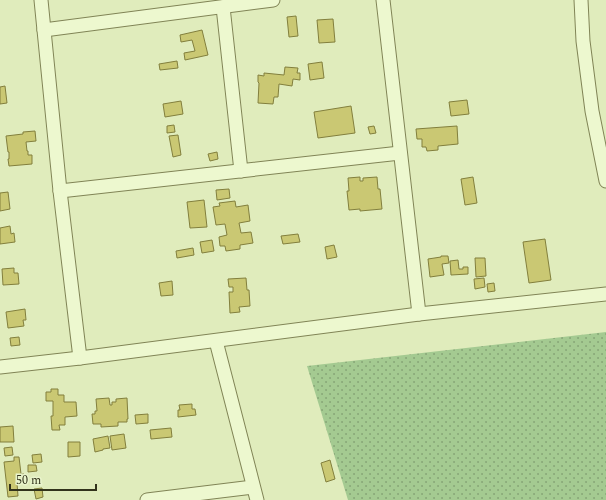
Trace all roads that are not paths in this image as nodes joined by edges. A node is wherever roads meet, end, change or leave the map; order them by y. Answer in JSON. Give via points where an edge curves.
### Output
{"nodes":[{"id":1,"x":41,"y":0,"type":"edge"},
{"id":2,"x":273,"y":0,"type":"edge"},
{"id":3,"x":383,"y":0,"type":"edge"},
{"id":4,"x":581,"y":0,"type":"edge"},
{"id":5,"x":223,"y":7,"type":"junction"},
{"id":6,"x":44,"y":30,"type":"junction"},
{"id":7,"x":400,"y":153,"type":"junction"},
{"id":8,"x":241,"y":171,"type":"junction"},
{"id":9,"x":606,"y":181,"type":"edge"},
{"id":10,"x":60,"y":190,"type":"junction"},
{"id":11,"x":606,"y":294,"type":"edge"},
{"id":12,"x":419,"y":314,"type":"junction"},
{"id":13,"x":216,"y":341,"type":"junction"},
{"id":14,"x":80,"y":358,"type":"junction"},
{"id":15,"x":0,"y":367,"type":"edge"},
{"id":16,"x":253,"y":487,"type":"junction"},
{"id":17,"x":147,"y":500,"type":"edge"},
{"id":18,"x":257,"y":500,"type":"edge"}],
"edges":[{"from":1,"to":6,"type":"street"},
{"from":2,"to":5,"type":"street"},
{"from":3,"to":7,"type":"street"},
{"from":4,"to":9,"type":"street","via":[[583,41],[592,111]]},
{"from":5,"to":6,"type":"street"},
{"from":5,"to":8,"type":"street"},
{"from":6,"to":10,"type":"street"},
{"from":7,"to":8,"type":"street"},
{"from":7,"to":12,"type":"street"},
{"from":8,"to":10,"type":"street"},
{"from":10,"to":14,"type":"street"},
{"from":11,"to":12,"type":"street"},
{"from":12,"to":13,"type":"street"},
{"from":13,"to":14,"type":"street"},
{"from":13,"to":16,"type":"street"},
{"from":14,"to":15,"type":"street"},
{"from":16,"to":17,"type":"street"},
{"from":16,"to":18,"type":"street"}]}
